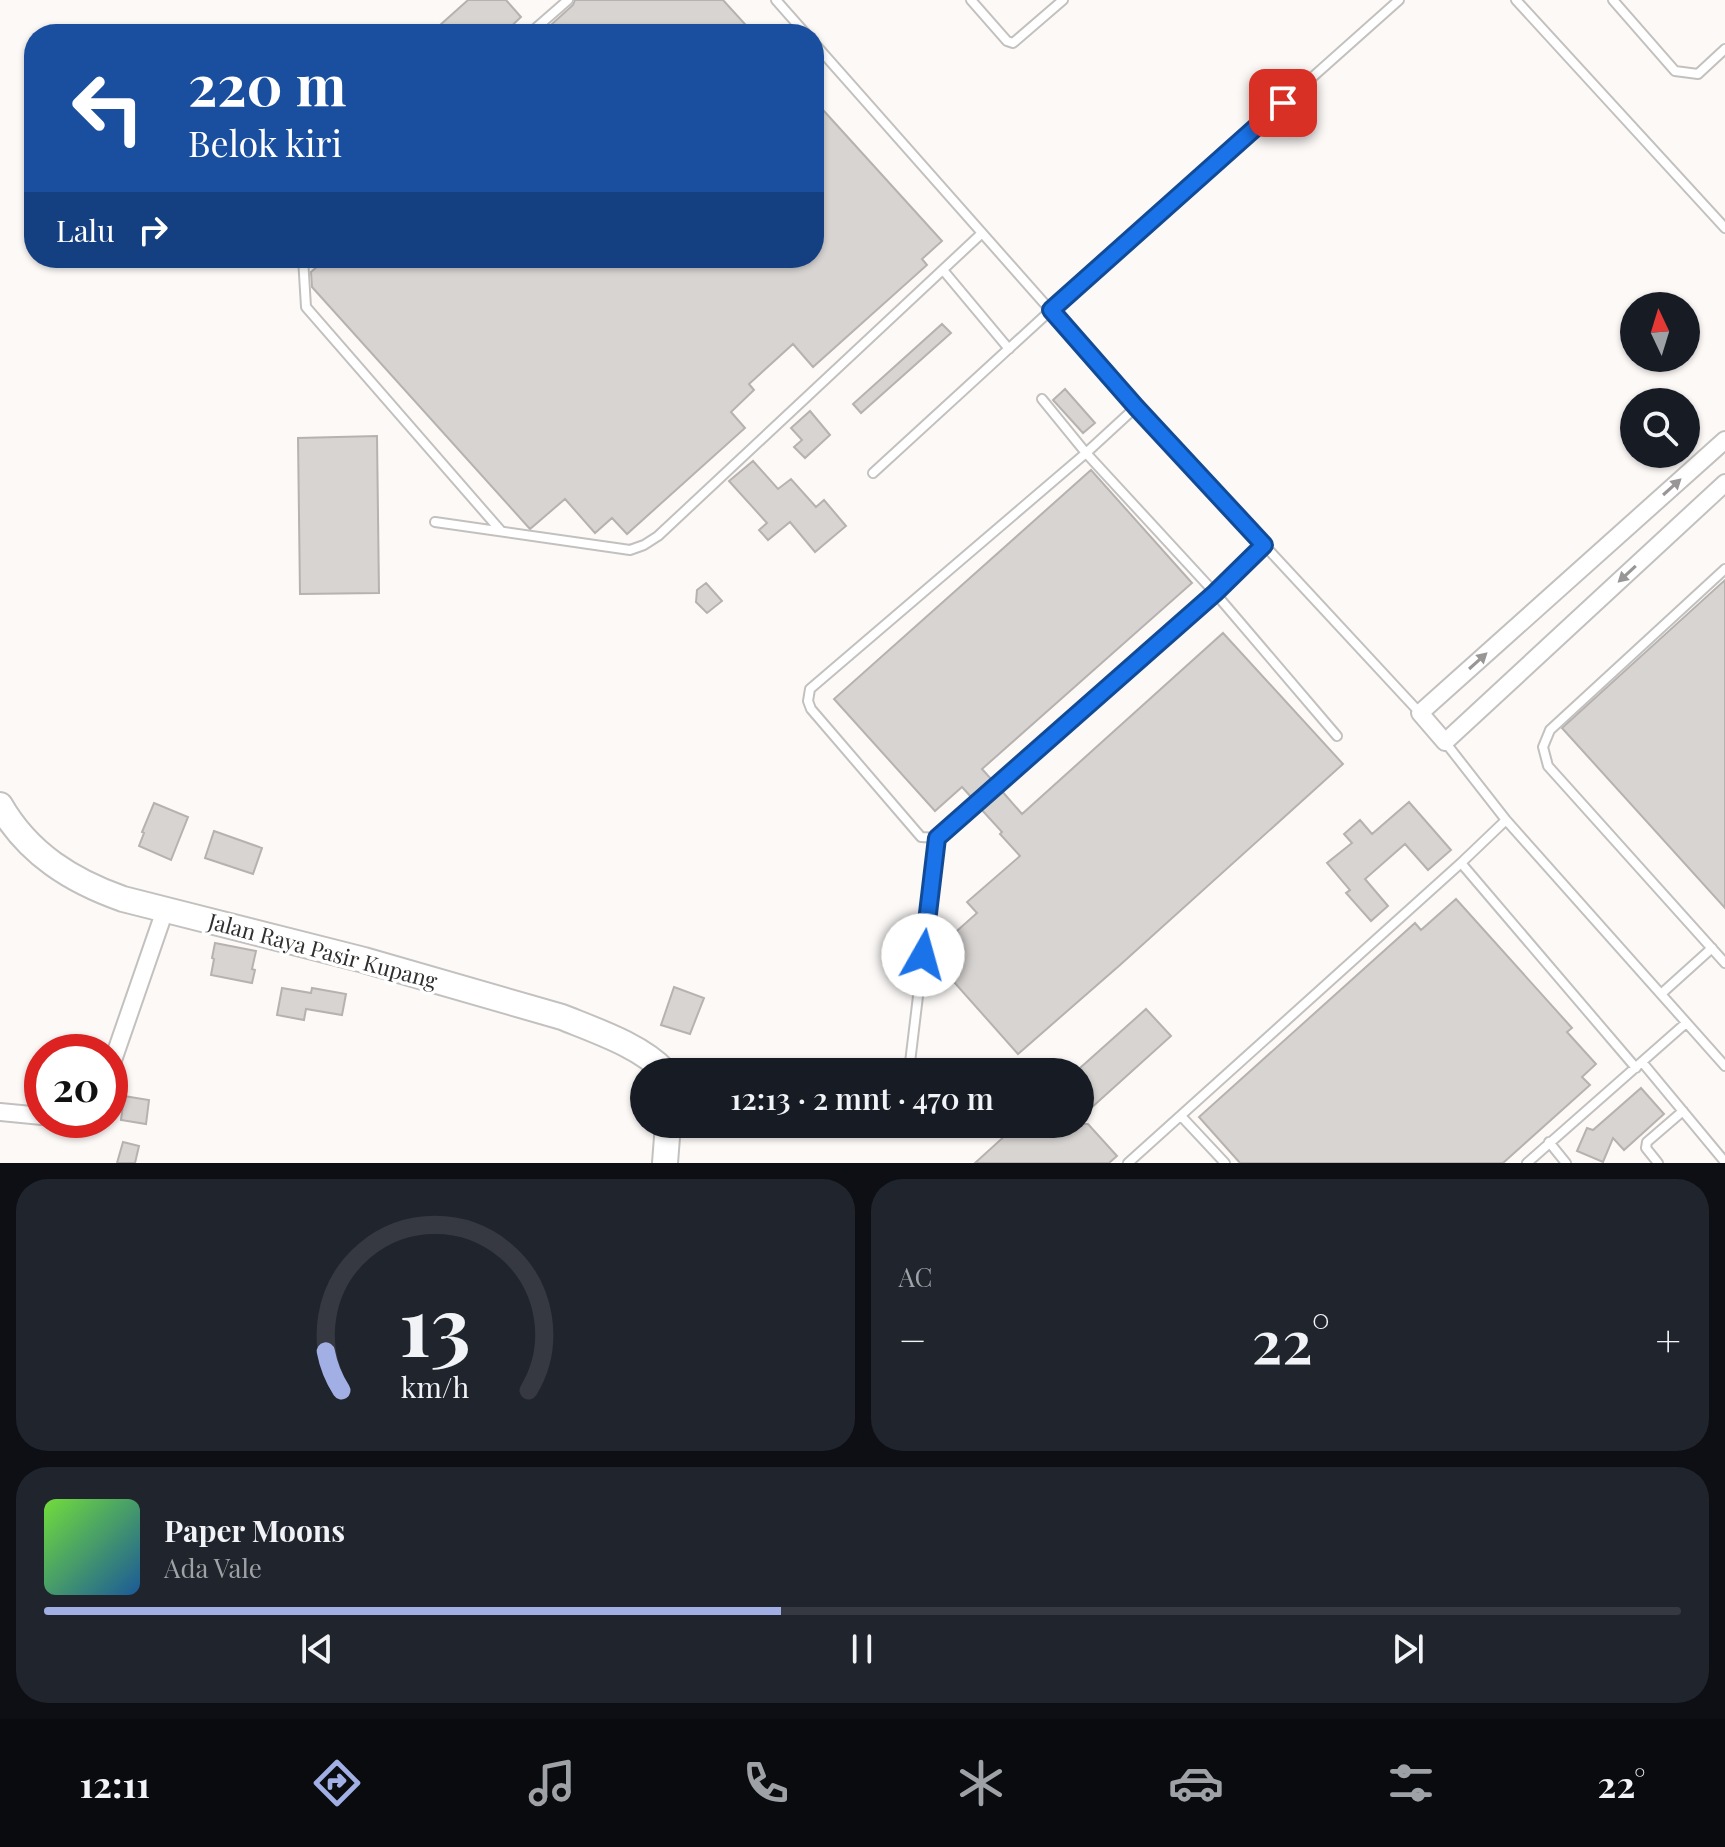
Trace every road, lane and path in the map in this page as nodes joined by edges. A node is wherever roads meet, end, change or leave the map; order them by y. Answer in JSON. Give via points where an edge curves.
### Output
{"nodes":[{"id":1,"x":568,"y":0,"type":"edge"},
{"id":2,"x":776,"y":0,"type":"edge"},
{"id":3,"x":971,"y":0,"type":"edge"},
{"id":4,"x":1063,"y":0,"type":"edge"},
{"id":5,"x":1399,"y":0,"type":"edge"},
{"id":6,"x":1516,"y":0,"type":"edge"},
{"id":7,"x":1613,"y":0,"type":"edge"},
{"id":8,"x":540,"y":24,"type":"edge"},
{"id":9,"x":797,"y":24,"type":"edge"},
{"id":10,"x":1725,"y":49,"type":"edge"},
{"id":11,"x":824,"y":54,"type":"edge"},
{"id":12,"x":1725,"y":228,"type":"edge"},
{"id":13,"x":981,"y":234,"type":"junction"},
{"id":14,"x":304,"y":268,"type":"edge"},
{"id":15,"x":943,"y":270,"type":"junction"},
{"id":16,"x":1051,"y":310,"type":"junction"},
{"id":17,"x":1009,"y":349,"type":"junction"},
{"id":18,"x":1042,"y":399,"type":"dead end"},
{"id":19,"x":1136,"y":407,"type":"junction"},
{"id":20,"x":1725,"y":440,"type":"edge"},
{"id":21,"x":1086,"y":453,"type":"junction"},
{"id":22,"x":873,"y":473,"type":"dead end"},
{"id":23,"x":1725,"y":483,"type":"edge"},
{"id":24,"x":435,"y":522,"type":"dead end"},
{"id":25,"x":502,"y":531,"type":"junction"},
{"id":26,"x":1264,"y":545,"type":"junction"},
{"id":27,"x":1725,"y":569,"type":"edge"},
{"id":28,"x":1215,"y":593,"type":"junction"},
{"id":29,"x":1420,"y":713,"type":"junction"},
{"id":30,"x":1337,"y":736,"type":"dead end"},
{"id":31,"x":1445,"y":742,"type":"junction"},
{"id":32,"x":0,"y":805,"type":"edge"},
{"id":33,"x":1506,"y":820,"type":"junction"},
{"id":34,"x":937,"y":838,"type":"junction"},
{"id":35,"x":1461,"y":863,"type":"junction"},
{"id":36,"x":165,"y":910,"type":"junction"},
{"id":37,"x":1712,"y":948,"type":"junction"},
{"id":38,"x":1725,"y":963,"type":"edge"},
{"id":39,"x":1661,"y":994,"type":"junction"},
{"id":40,"x":1686,"y":1023,"type":"junction"},
{"id":41,"x":122,"y":1034,"type":"edge"},
{"id":42,"x":648,"y":1058,"type":"edge"},
{"id":43,"x":911,"y":1058,"type":"edge"},
{"id":44,"x":1639,"y":1065,"type":"junction"},
{"id":45,"x":1725,"y":1066,"type":"edge"},
{"id":46,"x":1683,"y":1111,"type":"junction"},
{"id":47,"x":0,"y":1112,"type":"edge"},
{"id":48,"x":24,"y":1114,"type":"edge"},
{"id":49,"x":1181,"y":1116,"type":"junction"},
{"id":50,"x":667,"y":1138,"type":"edge"},
{"id":51,"x":1549,"y":1142,"type":"junction"},
{"id":52,"x":1725,"y":1162,"type":"edge"},
{"id":53,"x":665,"y":1163,"type":"edge"},
{"id":54,"x":1128,"y":1163,"type":"edge"},
{"id":55,"x":1225,"y":1163,"type":"edge"},
{"id":56,"x":1527,"y":1163,"type":"edge"},
{"id":57,"x":1566,"y":1163,"type":"edge"},
{"id":58,"x":1658,"y":1163,"type":"edge"}],
"edges":[{"from":1,"to":8,"type":"lane"},
{"from":2,"to":9,"type":"lane"},
{"from":3,"to":4,"type":"lane","via":[[1013,43]]},
{"from":5,"to":16,"type":"lane"},
{"from":6,"to":12,"type":"lane"},
{"from":7,"to":10,"type":"lane","via":[[1675,71],[1698,74]]},
{"from":11,"to":13,"type":"lane"},
{"from":13,"to":15,"type":"lane"},
{"from":13,"to":16,"type":"lane"},
{"from":14,"to":25,"type":"lane","via":[[306,307]]},
{"from":15,"to":17,"type":"lane"},
{"from":15,"to":25,"type":"lane","via":[[644,545],[630,550]]},
{"from":16,"to":17,"type":"lane"},
{"from":16,"to":19,"type":"lane"},
{"from":17,"to":22,"type":"lane"},
{"from":18,"to":21,"type":"lane"},
{"from":19,"to":21,"type":"lane"},
{"from":19,"to":26,"type":"lane"},
{"from":29,"to":20,"type":"street","one_way":true},
{"from":21,"to":28,"type":"lane"},
{"from":21,"to":34,"type":"lane","via":[[810,689],[811,709],[921,837]]},
{"from":23,"to":31,"type":"street","one_way":true},
{"from":24,"to":25,"type":"lane"},
{"from":26,"to":28,"type":"lane"},
{"from":26,"to":29,"type":"lane"},
{"from":27,"to":37,"type":"lane","via":[[1550,730],[1543,747],[1548,766]]},
{"from":28,"to":30,"type":"lane"},
{"from":28,"to":34,"type":"lane"},
{"from":29,"to":31,"type":"street"},
{"from":31,"to":33,"type":"lane"},
{"from":32,"to":36,"type":"street","name":"Jalan Raya Pasir Kupang","via":[[41,855],[67,874],[123,899]]},
{"from":33,"to":35,"type":"lane"},
{"from":33,"to":39,"type":"lane"},
{"from":34,"to":43,"type":"lane"},
{"from":35,"to":44,"type":"lane"},
{"from":35,"to":49,"type":"lane"},
{"from":36,"to":41,"type":"street"},
{"from":36,"to":42,"type":"street","name":"Jalan Raya Pasir Kupang","via":[[562,1017]]},
{"from":37,"to":38,"type":"lane"},
{"from":37,"to":39,"type":"lane"},
{"from":39,"to":40,"type":"lane"},
{"from":40,"to":44,"type":"lane"},
{"from":40,"to":45,"type":"lane"},
{"from":44,"to":46,"type":"lane"},
{"from":44,"to":51,"type":"lane"},
{"from":46,"to":52,"type":"lane"},
{"from":46,"to":58,"type":"lane","via":[[1647,1142]]},
{"from":47,"to":48,"type":"street"},
{"from":49,"to":54,"type":"lane"},
{"from":49,"to":55,"type":"lane"},
{"from":50,"to":53,"type":"street"},
{"from":51,"to":56,"type":"lane"},
{"from":51,"to":57,"type":"lane"}]}
